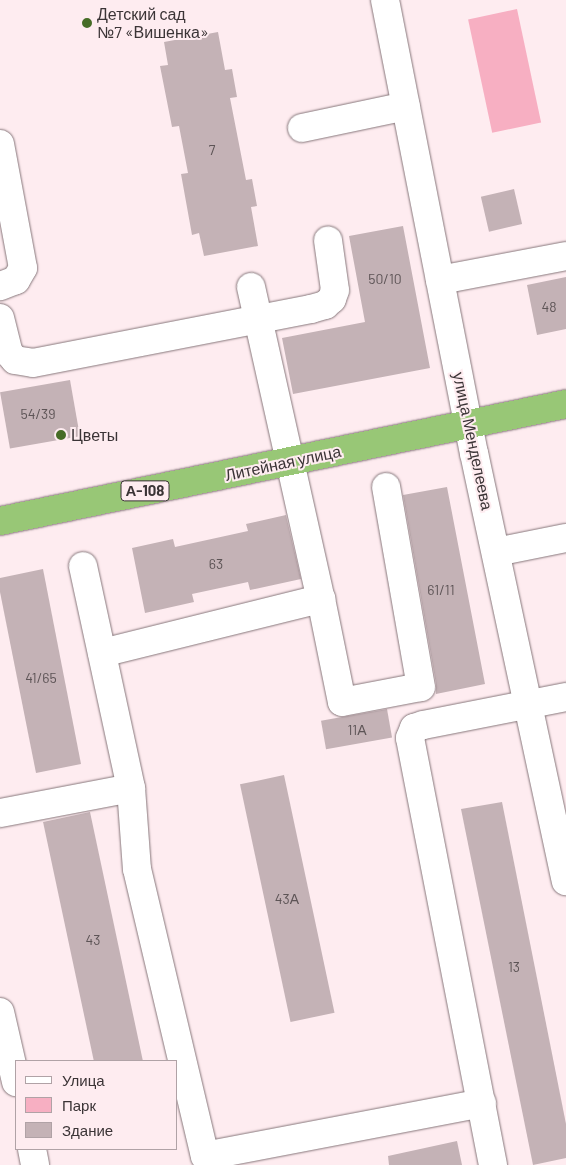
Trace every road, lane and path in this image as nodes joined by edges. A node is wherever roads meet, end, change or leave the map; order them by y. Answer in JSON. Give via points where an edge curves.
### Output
{"nodes":[{"id":1,"x":384,"y":0,"type":"edge"},
{"id":2,"x":406,"y":106,"type":"junction"},
{"id":3,"x":302,"y":128,"type":"dead end"},
{"id":4,"x":0,"y":144,"type":"edge"},
{"id":5,"x":328,"y":240,"type":"dead end"},
{"id":6,"x":566,"y":256,"type":"edge"},
{"id":7,"x":440,"y":280,"type":"junction"},
{"id":8,"x":0,"y":286,"type":"edge"},
{"id":9,"x":252,"y":287,"type":"dead end"},
{"id":10,"x":0,"y":318,"type":"edge"},
{"id":11,"x":258,"y":318,"type":"junction"},
{"id":12,"x":566,"y":404,"type":"edge"},
{"id":13,"x":469,"y":425,"type":"junction"},
{"id":14,"x":290,"y":461,"type":"junction"},
{"id":15,"x":386,"y":487,"type":"dead end"},
{"id":16,"x":0,"y":521,"type":"edge"},
{"id":17,"x":566,"y":538,"type":"edge"},
{"id":18,"x":496,"y":552,"type":"junction"},
{"id":19,"x":83,"y":566,"type":"dead end"},
{"id":20,"x":321,"y":599,"type":"junction"},
{"id":21,"x":102,"y":653,"type":"junction"},
{"id":22,"x":411,"y":689,"type":"junction"},
{"id":23,"x":566,"y":697,"type":"edge"},
{"id":24,"x":528,"y":704,"type":"junction"},
{"id":25,"x":423,"y":725,"type":"junction"},
{"id":26,"x":131,"y":788,"type":"junction"},
{"id":27,"x":0,"y":813,"type":"edge"},
{"id":28,"x":566,"y":881,"type":"edge"},
{"id":29,"x":0,"y":1012,"type":"edge"},
{"id":30,"x":15,"y":1078,"type":"edge"},
{"id":31,"x":482,"y":1103,"type":"junction"},
{"id":32,"x":32,"y":1150,"type":"edge"},
{"id":33,"x":35,"y":1165,"type":"edge"},
{"id":34,"x":493,"y":1165,"type":"edge"}],
"edges":[{"from":1,"to":2,"type":"street","name":"улица Менделеева"},
{"from":2,"to":3,"type":"street"},
{"from":2,"to":7,"type":"street","name":"улица Менделеева"},
{"from":4,"to":8,"type":"street","via":[[23,268],[16,280]]},
{"from":5,"to":11,"type":"street","via":[[335,290],[332,299],[325,305]]},
{"from":6,"to":7,"type":"street"},
{"from":7,"to":13,"type":"street","name":"улица Менделеева"},
{"from":9,"to":11,"type":"street"},
{"from":10,"to":11,"type":"street","via":[[9,353],[15,360],[33,363]]},
{"from":11,"to":14,"type":"street"},
{"from":12,"to":13,"type":"highway","name":"Литейная улица","number":"А-108"},
{"from":13,"to":14,"type":"highway","name":"Литейная улица","number":"А-108"},
{"from":13,"to":18,"type":"street","name":"улица Менделеева"},
{"from":14,"to":16,"type":"highway","name":"Литейная улица","number":"А-108"},
{"from":14,"to":20,"type":"street"},
{"from":15,"to":22,"type":"street","via":[[421,687]]},
{"from":17,"to":18,"type":"street"},
{"from":18,"to":24,"type":"street","name":"улица Менделеева"},
{"from":19,"to":21,"type":"street"},
{"from":20,"to":21,"type":"street"},
{"from":20,"to":22,"type":"street","via":[[342,702]]},
{"from":21,"to":26,"type":"street"},
{"from":22,"to":25,"type":"street"},
{"from":23,"to":24,"type":"street"},
{"from":24,"to":25,"type":"street"},
{"from":24,"to":28,"type":"street","name":"улица Менделеева"},
{"from":25,"to":31,"type":"street","via":[[414,728],[410,738]]},
{"from":26,"to":27,"type":"street"},
{"from":26,"to":31,"type":"street","via":[[137,869],[205,1156]]},
{"from":29,"to":30,"type":"street"},
{"from":31,"to":34,"type":"street"},
{"from":32,"to":33,"type":"street"}]}
